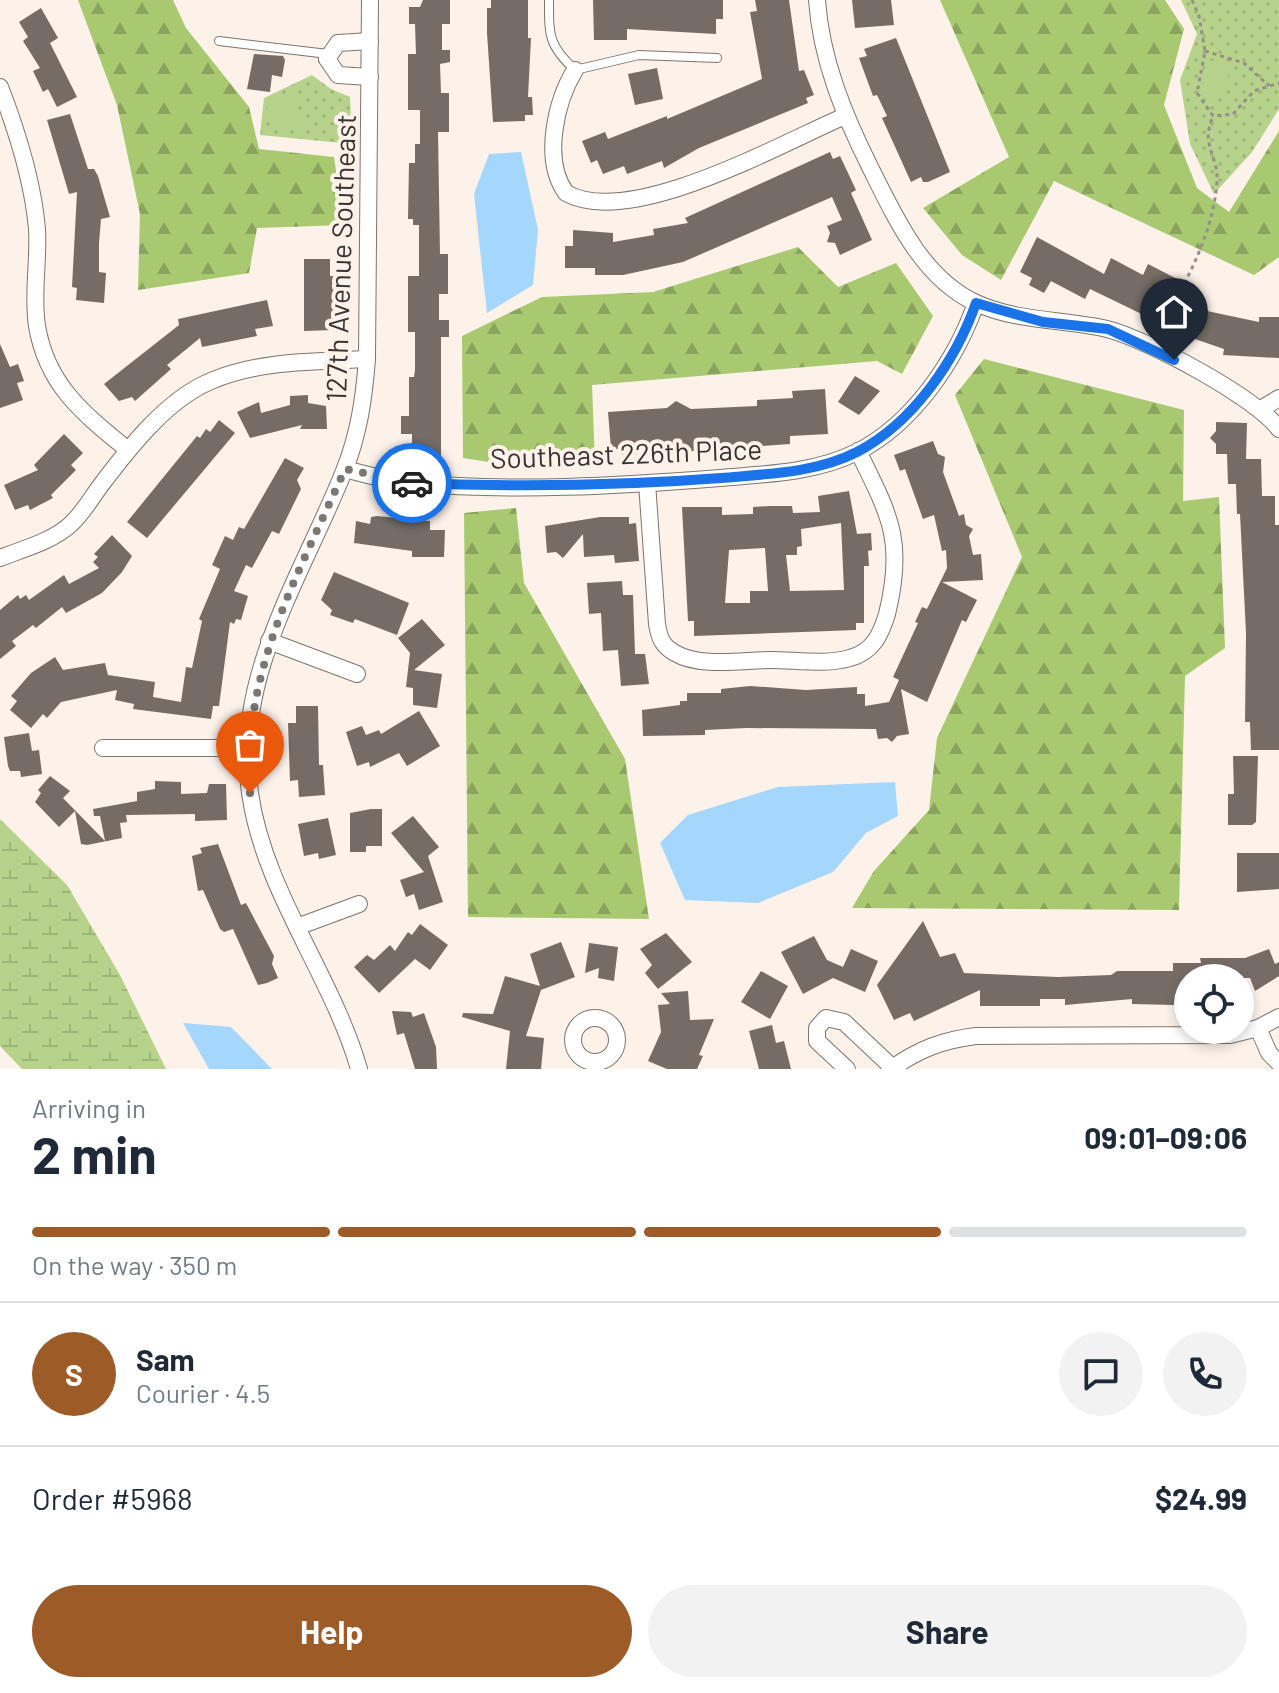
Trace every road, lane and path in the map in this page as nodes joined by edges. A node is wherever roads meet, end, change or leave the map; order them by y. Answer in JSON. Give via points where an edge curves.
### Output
{"nodes":[{"id":1,"x":370,"y":0,"type":"edge"},
{"id":2,"x":549,"y":0,"type":"edge"},
{"id":3,"x":817,"y":0,"type":"edge"},
{"id":4,"x":1192,"y":0,"type":"edge"},
{"id":5,"x":219,"y":41,"type":"dead end"},
{"id":6,"x":370,"y":41,"type":"junction"},
{"id":7,"x":1205,"y":51,"type":"junction"},
{"id":8,"x":328,"y":54,"type":"junction"},
{"id":9,"x":717,"y":58,"type":"dead end"},
{"id":10,"x":575,"y":70,"type":"junction"},
{"id":11,"x":370,"y":77,"type":"junction"},
{"id":12,"x":1279,"y":83,"type":"edge"},
{"id":13,"x":1269,"y":86,"type":"junction"},
{"id":14,"x":0,"y":87,"type":"edge"},
{"id":15,"x":845,"y":116,"type":"junction"},
{"id":16,"x":1213,"y":116,"type":"junction"},
{"id":17,"x":976,"y":303,"type":"junction"},
{"id":18,"x":1151,"y":348,"type":"junction"},
{"id":19,"x":367,"y":359,"type":"junction"},
{"id":20,"x":1279,"y":398,"type":"edge"},
{"id":21,"x":1261,"y":409,"type":"junction"},
{"id":22,"x":1279,"y":429,"type":"edge"},
{"id":23,"x":128,"y":450,"type":"junction"},
{"id":24,"x":858,"y":451,"type":"junction"},
{"id":25,"x":345,"y":469,"type":"junction"},
{"id":26,"x":647,"y":483,"type":"junction"},
{"id":27,"x":0,"y":558,"type":"edge"},
{"id":28,"x":269,"y":641,"type":"junction"},
{"id":29,"x":357,"y":674,"type":"dead end"},
{"id":30,"x":103,"y":748,"type":"dead end"},
{"id":31,"x":247,"y":748,"type":"junction"},
{"id":32,"x":359,"y":904,"type":"dead end"},
{"id":33,"x":297,"y":927,"type":"junction"},
{"id":34,"x":1279,"y":1017,"type":"edge"},
{"id":35,"x":1258,"y":1028,"type":"junction"},
{"id":36,"x":1279,"y":1063,"type":"edge"},
{"id":37,"x":892,"y":1068,"type":"edge"},
{"id":38,"x":359,"y":1069,"type":"edge"},
{"id":39,"x":847,"y":1069,"type":"edge"}],
"edges":[{"from":1,"to":6,"type":"street","name":"127th Avenue Southeast"},
{"from":2,"to":10,"type":"lane","via":[[549,35],[557,53]]},
{"from":3,"to":15,"type":"street"},
{"from":4,"to":7,"type":"path"},
{"from":5,"to":8,"type":"lane"},
{"from":6,"to":8,"type":"street","via":[[338,43]]},
{"from":6,"to":11,"type":"street","name":"127th Avenue Southeast"},
{"from":7,"to":13,"type":"path","via":[[1244,63]]},
{"from":7,"to":16,"type":"path","via":[[1197,93]]},
{"from":8,"to":11,"type":"street","name":"127th Avenue Southeast","via":[[328,66],[338,75]]},
{"from":9,"to":10,"type":"lane","via":[[639,55]]},
{"from":10,"to":15,"type":"street","via":[[556,116],[555,171],[566,193],[590,202],[627,202],[671,192]]},
{"from":11,"to":19,"type":"street","name":"127th Avenue Southeast"},
{"from":12,"to":13,"type":"path"},
{"from":13,"to":16,"type":"path","via":[[1249,95],[1233,114]]},
{"from":14,"to":23,"type":"street","via":[[37,229],[37,325],[44,352],[74,406]]},
{"from":15,"to":17,"type":"street","via":[[902,229],[930,267]]},
{"from":16,"to":18,"type":"path","via":[[1206,139],[1217,185],[1203,249]]},
{"from":17,"to":18,"type":"street","via":[[1043,322],[1108,329]]},
{"from":17,"to":24,"type":"street","name":"Southeast 226th Place","via":[[964,336],[918,402]]},
{"from":18,"to":21,"type":"street"},
{"from":19,"to":23,"type":"street","via":[[243,369],[208,382]]},
{"from":19,"to":25,"type":"street","name":"127th Avenue Southeast","via":[[362,414]]},
{"from":20,"to":21,"type":"street"},
{"from":21,"to":22,"type":"street"},
{"from":23,"to":27,"type":"street","via":[[72,524]]},
{"from":24,"to":26,"type":"street","name":"Southeast 226th Place","via":[[788,472]]},
{"from":24,"to":26,"type":"street","via":[[891,522],[897,564],[882,632],[862,652],[838,659],[701,661],[677,655],[662,643]]},
{"from":25,"to":26,"type":"street","name":"Southeast 226th Place","via":[[411,483]]},
{"from":25,"to":28,"type":"street","name":"127th Avenue Southeast"},
{"from":28,"to":29,"type":"street"},
{"from":28,"to":31,"type":"street","name":"127th Avenue Southeast"},
{"from":30,"to":31,"type":"street"},
{"from":31,"to":33,"type":"street","name":"127th Avenue Southeast","via":[[260,837]]},
{"from":32,"to":33,"type":"street"},
{"from":33,"to":38,"type":"street","name":"127th Avenue Southeast","via":[[348,1033]]},
{"from":34,"to":35,"type":"street"},
{"from":35,"to":36,"type":"street"},
{"from":35,"to":37,"type":"street","via":[[1230,1035],[976,1036],[943,1040]]},
{"from":37,"to":39,"type":"street","via":[[844,1022],[826,1018],[817,1028],[817,1041]]}]}
